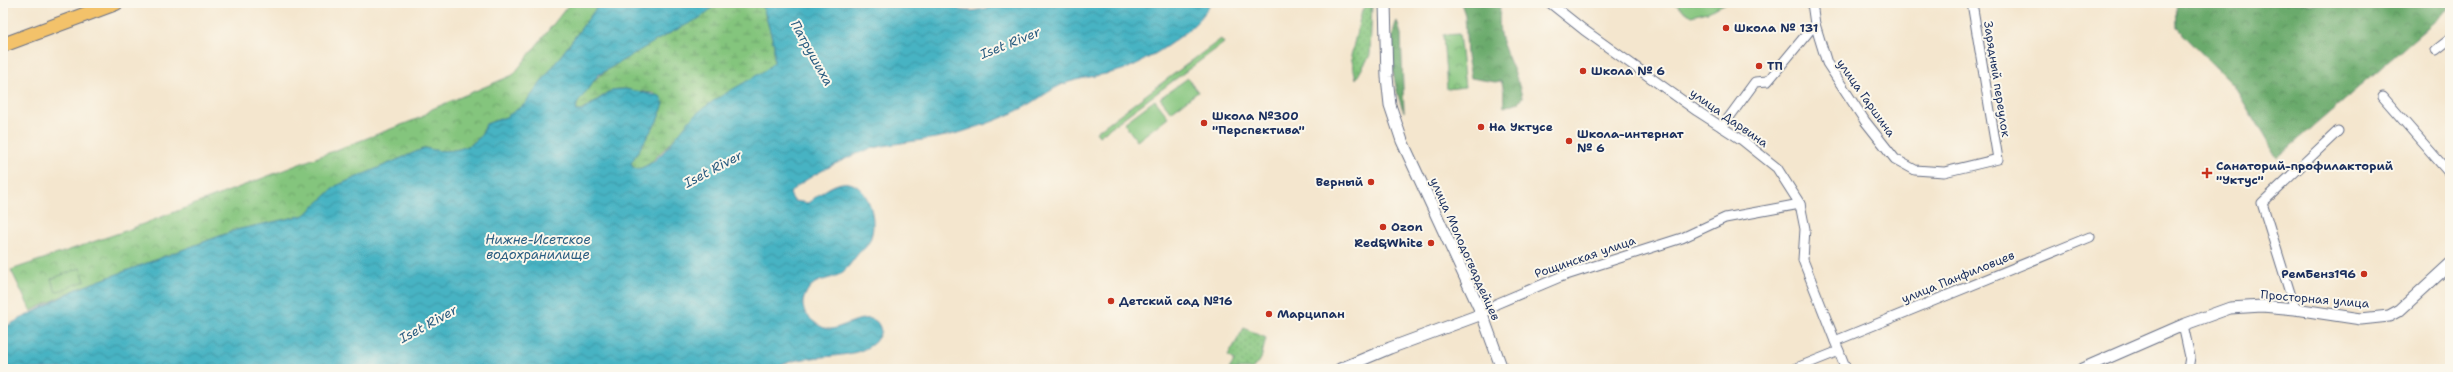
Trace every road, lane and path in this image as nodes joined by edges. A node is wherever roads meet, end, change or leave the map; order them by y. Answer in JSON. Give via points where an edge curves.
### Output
{"nodes":[{"id":1,"x":1385,"y":3,"type":"edge"},
{"id":2,"x":1550,"y":3,"type":"edge"},
{"id":3,"x":1812,"y":3,"type":"edge"},
{"id":4,"x":1972,"y":3,"type":"edge"},
{"id":5,"x":110,"y":4,"type":"edge"},
{"id":6,"x":1815,"y":24,"type":"junction"},
{"id":7,"x":2450,"y":39,"type":"edge"},
{"id":8,"x":3,"y":45,"type":"edge"},
{"id":9,"x":2436,"y":50,"type":"dead end"},
{"id":10,"x":2383,"y":97,"type":"dead end"},
{"id":11,"x":1722,"y":127,"type":"junction"},
{"id":12,"x":2338,"y":131,"type":"dead end"},
{"id":13,"x":1915,"y":170,"type":"joint"},
{"id":14,"x":2450,"y":174,"type":"edge"},
{"id":15,"x":1800,"y":204,"type":"junction"},
{"id":16,"x":2090,"y":237,"type":"dead end"},
{"id":17,"x":2450,"y":264,"type":"edge"},
{"id":18,"x":2295,"y":309,"type":"junction"},
{"id":19,"x":1482,"y":314,"type":"junction"},
{"id":20,"x":2183,"y":325,"type":"junction"},
{"id":21,"x":1835,"y":340,"type":"junction"},
{"id":22,"x":1839,"y":352,"type":"junction"},
{"id":23,"x":1340,"y":369,"type":"edge"},
{"id":24,"x":1502,"y":369,"type":"edge"},
{"id":25,"x":1794,"y":369,"type":"edge"},
{"id":26,"x":1846,"y":369,"type":"edge"},
{"id":27,"x":2082,"y":369,"type":"edge"},
{"id":28,"x":2188,"y":369,"type":"edge"}],
"edges":[{"from":1,"to":19,"type":"street","name":"улица Молодогвардейцев","via":[[1390,106],[1402,141]]},
{"from":2,"to":11,"type":"street","name":"улица Дарвина","via":[[1584,30]]},
{"from":3,"to":6,"type":"street","name":"улица Гаршина"},
{"from":4,"to":13,"type":"street","name":"Зарядный переулок","via":[[1998,159],[1944,172]]},
{"from":5,"to":8,"type":"main road"},
{"from":6,"to":11,"type":"street","via":[[1768,81],[1754,82]]},
{"from":6,"to":13,"type":"street","name":"улица Гаршина","via":[[1827,63],[1865,121],[1895,160]]},
{"from":7,"to":9,"type":"street"},
{"from":10,"to":14,"type":"street"},
{"from":11,"to":15,"type":"street","name":"улица Дарвина","via":[[1777,168]]},
{"from":12,"to":18,"type":"street","via":[[2262,202]]},
{"from":15,"to":19,"type":"street","name":"Рощинская улица","via":[[1725,218],[1682,238],[1560,277],[1496,304]]},
{"from":15,"to":21,"type":"street","name":"улица Дарвина","via":[[1805,229],[1803,260]]},
{"from":16,"to":21,"type":"street","name":"улица Панфиловцев"},
{"from":17,"to":18,"type":"street","name":"Просторная улица","via":[[2400,310],[2390,316],[2361,319]]},
{"from":18,"to":20,"type":"street","name":"Просторная улица","via":[[2262,306],[2230,308]]},
{"from":19,"to":23,"type":"street","name":"Рощинская улица"},
{"from":19,"to":24,"type":"street","name":"улица Молодогвардейцев"},
{"from":20,"to":27,"type":"street","name":"Просторная улица"},
{"from":20,"to":28,"type":"street","via":[[2190,357]]},
{"from":21,"to":22,"type":"street","name":"улица Дарвина"},
{"from":22,"to":25,"type":"street"},
{"from":22,"to":26,"type":"street","name":"улица Дарвина"}]}
